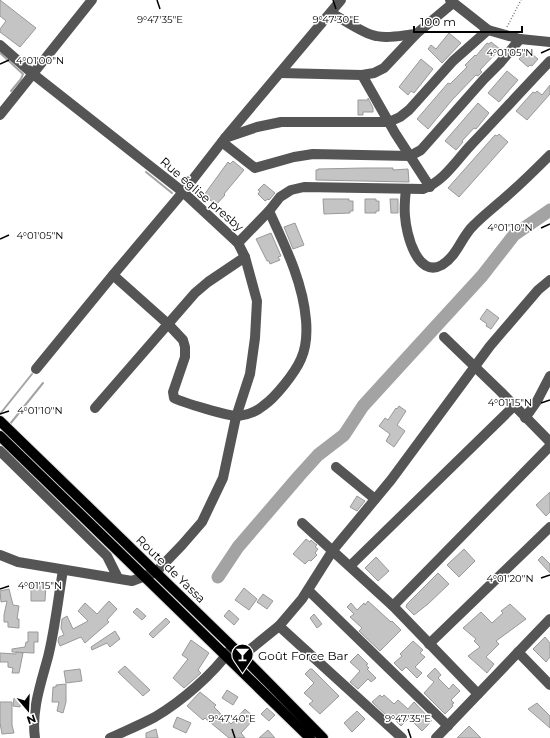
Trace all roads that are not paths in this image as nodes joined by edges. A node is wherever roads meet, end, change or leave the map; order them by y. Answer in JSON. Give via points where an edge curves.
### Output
{"nodes":[{"id":1,"x":92,"y":0,"type":"edge"},
{"id":2,"x":341,"y":0,"type":"edge"},
{"id":3,"x":451,"y":1,"type":"edge"},
{"id":4,"x":332,"y":13,"type":"junction"},
{"id":5,"x":488,"y":30,"type":"junction"},
{"id":6,"x":416,"y":34,"type":"junction"},
{"id":7,"x":520,"y":39,"type":"junction"},
{"id":8,"x":550,"y":42,"type":"edge"},
{"id":9,"x":0,"y":45,"type":"edge"},
{"id":10,"x":550,"y":61,"type":"edge"},
{"id":11,"x":280,"y":73,"type":"junction"},
{"id":12,"x":34,"y":74,"type":"junction"},
{"id":13,"x":362,"y":75,"type":"junction"},
{"id":14,"x":0,"y":115,"type":"edge"},
{"id":15,"x":389,"y":122,"type":"junction"},
{"id":16,"x":224,"y":140,"type":"junction"},
{"id":17,"x":410,"y":156,"type":"junction"},
{"id":18,"x":550,"y":156,"type":"edge"},
{"id":19,"x":430,"y":187,"type":"junction"},
{"id":20,"x":406,"y":189,"type":"junction"},
{"id":21,"x":183,"y":192,"type":"junction"},
{"id":22,"x":269,"y":211,"type":"junction"},
{"id":23,"x":238,"y":243,"type":"junction"},
{"id":24,"x":245,"y":257,"type":"junction"},
{"id":25,"x":113,"y":275,"type":"junction"},
{"id":26,"x":550,"y":280,"type":"edge"},
{"id":27,"x":168,"y":324,"type":"junction"},
{"id":28,"x":444,"y":337,"type":"dead end"},
{"id":29,"x":475,"y":368,"type":"junction"},
{"id":30,"x":36,"y":369,"type":"dead end"},
{"id":31,"x":550,"y":376,"type":"edge"},
{"id":32,"x":514,"y":406,"type":"junction"},
{"id":33,"x":95,"y":408,"type":"dead end"},
{"id":34,"x":236,"y":417,"type":"junction"},
{"id":35,"x":525,"y":418,"type":"junction"},
{"id":36,"x":0,"y":421,"type":"edge"},
{"id":37,"x":0,"y":436,"type":"edge"},
{"id":38,"x":549,"y":441,"type":"edge"},
{"id":39,"x":0,"y":451,"type":"edge"},
{"id":40,"x":336,"y":467,"type":"dead end"},
{"id":41,"x":375,"y":499,"type":"junction"},
{"id":42,"x":302,"y":523,"type":"dead end"},
{"id":43,"x":550,"y":527,"type":"edge"},
{"id":44,"x":333,"y":550,"type":"junction"},
{"id":45,"x":0,"y":555,"type":"edge"},
{"id":46,"x":350,"y":566,"type":"junction"},
{"id":47,"x":63,"y":570,"type":"junction"},
{"id":48,"x":156,"y":572,"type":"junction"},
{"id":49,"x":145,"y":577,"type":"junction"},
{"id":50,"x":118,"y":578,"type":"junction"},
{"id":51,"x":308,"y":590,"type":"junction"},
{"id":52,"x":393,"y":606,"type":"junction"},
{"id":53,"x":550,"y":619,"type":"edge"},
{"id":54,"x":279,"y":626,"type":"junction"},
{"id":55,"x":429,"y":644,"type":"junction"},
{"id":56,"x":229,"y":651,"type":"junction"},
{"id":57,"x":518,"y":652,"type":"junction"},
{"id":58,"x":242,"y":656,"type":"junction"},
{"id":59,"x":550,"y":685,"type":"edge"},
{"id":60,"x":478,"y":694,"type":"junction"},
{"id":61,"x":448,"y":726,"type":"junction"},
{"id":62,"x":35,"y":738,"type":"edge"},
{"id":63,"x":110,"y":738,"type":"edge"},
{"id":64,"x":310,"y":738,"type":"edge"},
{"id":65,"x":323,"y":738,"type":"edge"},
{"id":66,"x":402,"y":738,"type":"edge"},
{"id":67,"x":436,"y":738,"type":"edge"}],
"edges":[{"from":1,"to":12,"type":"street"},
{"from":2,"to":4,"type":"street"},
{"from":3,"to":5,"type":"street"},
{"from":3,"to":6,"type":"street"},
{"from":4,"to":6,"type":"street","via":[[376,36]]},
{"from":4,"to":11,"type":"street"},
{"from":5,"to":7,"type":"street"},
{"from":5,"to":15,"type":"street","via":[[453,62],[409,110]]},
{"from":6,"to":13,"type":"street","via":[[384,68]]},
{"from":7,"to":8,"type":"street"},
{"from":7,"to":17,"type":"street","via":[[421,150]]},
{"from":9,"to":12,"type":"street","name":"Rue église presby"},
{"from":10,"to":19,"type":"street"},
{"from":11,"to":13,"type":"street"},
{"from":11,"to":16,"type":"street"},
{"from":12,"to":14,"type":"street"},
{"from":12,"to":21,"type":"street","name":"Rue église presby"},
{"from":13,"to":15,"type":"street"},
{"from":15,"to":16,"type":"street","via":[[280,122],[257,127]]},
{"from":15,"to":17,"type":"street"},
{"from":16,"to":17,"type":"street","via":[[254,168],[313,154]]},
{"from":16,"to":21,"type":"street"},
{"from":17,"to":19,"type":"street"},
{"from":18,"to":20,"type":"street","via":[[470,229],[449,259],[434,268],[425,266],[418,259],[408,237],[405,216]]},
{"from":19,"to":20,"type":"street"},
{"from":20,"to":22,"type":"street","via":[[304,187],[290,190],[280,197]]},
{"from":21,"to":23,"type":"street","name":"Rue église presby"},
{"from":21,"to":25,"type":"street"},
{"from":22,"to":23,"type":"street"},
{"from":22,"to":34,"type":"street","via":[[300,288],[306,321],[305,347],[301,359],[285,383],[264,406]]},
{"from":23,"to":24,"type":"street","name":"Rue église presby"},
{"from":24,"to":27,"type":"street","via":[[195,293]]},
{"from":24,"to":34,"type":"street","name":"Rue église presby","via":[[257,301],[255,338],[250,374]]},
{"from":25,"to":27,"type":"street"},
{"from":25,"to":30,"type":"street"},
{"from":26,"to":29,"type":"street","via":[[538,290],[490,346]]},
{"from":27,"to":33,"type":"street"},
{"from":27,"to":34,"type":"street","via":[[183,340],[185,347],[185,357],[173,392],[174,398]]},
{"from":28,"to":29,"type":"street"},
{"from":29,"to":32,"type":"street"},
{"from":29,"to":41,"type":"street"},
{"from":31,"to":35,"type":"street","via":[[537,402]]},
{"from":32,"to":35,"type":"street"},
{"from":32,"to":46,"type":"street"},
{"from":34,"to":48,"type":"street","name":"Rue église presby","via":[[223,478],[202,522]]},
{"from":35,"to":38,"type":"street"},
{"from":36,"to":48,"type":"main road","name":"Route de Yassa"},
{"from":37,"to":49,"type":"main road","name":"Route de Yassa"},
{"from":38,"to":52,"type":"street"},
{"from":39,"to":50,"type":"street","via":[[107,556]]},
{"from":40,"to":41,"type":"street"},
{"from":41,"to":44,"type":"street"},
{"from":42,"to":44,"type":"street"},
{"from":43,"to":55,"type":"street"},
{"from":44,"to":46,"type":"street"},
{"from":44,"to":51,"type":"street"},
{"from":45,"to":47,"type":"street","via":[[18,562]]},
{"from":46,"to":52,"type":"street"},
{"from":47,"to":50,"type":"street"},
{"from":47,"to":62,"type":"street","via":[[48,656],[35,709]]},
{"from":48,"to":49,"type":"street"},
{"from":48,"to":56,"type":"main road","name":"Route de Yassa"},
{"from":49,"to":50,"type":"street","via":[[132,581]]},
{"from":49,"to":56,"type":"main road","name":"Route de Yassa"},
{"from":51,"to":54,"type":"street"},
{"from":51,"to":61,"type":"street"},
{"from":52,"to":55,"type":"street"},
{"from":53,"to":57,"type":"street"},
{"from":54,"to":58,"type":"street"},
{"from":54,"to":66,"type":"street"},
{"from":55,"to":60,"type":"street"},
{"from":56,"to":58,"type":"main road","name":"Route de Yassa"},
{"from":56,"to":63,"type":"street","via":[[196,686],[171,706],[153,718]]},
{"from":56,"to":64,"type":"main road","name":"Route de Yassa"},
{"from":57,"to":59,"type":"street"},
{"from":57,"to":60,"type":"street"},
{"from":58,"to":65,"type":"main road","name":"Route de Yassa"},
{"from":60,"to":61,"type":"street"},
{"from":61,"to":67,"type":"street"}]}
